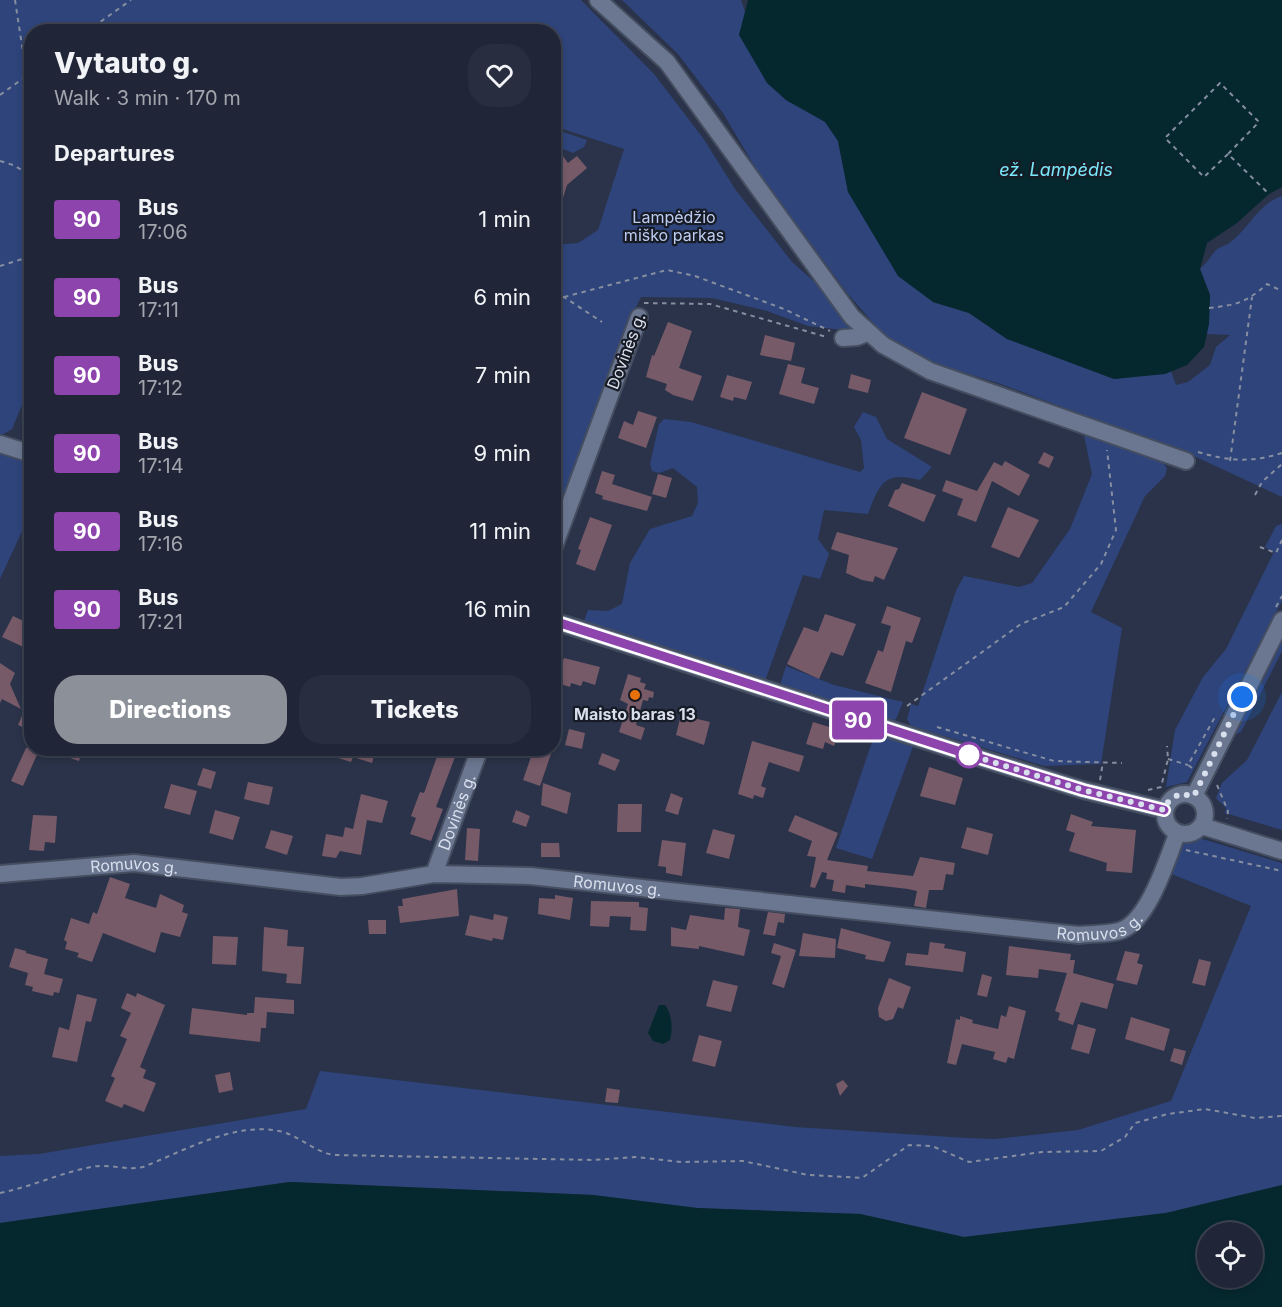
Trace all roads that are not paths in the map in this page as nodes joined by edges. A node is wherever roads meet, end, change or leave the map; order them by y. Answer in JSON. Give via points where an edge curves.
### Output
{"nodes":[{"id":1,"x":598,"y":0,"type":"edge"},
{"id":2,"x":639,"y":317,"type":"road end"},
{"id":3,"x":867,"y":333,"type":"junction"},
{"id":4,"x":843,"y":338,"type":"road end"},
{"id":5,"x":0,"y":444,"type":"edge"},
{"id":6,"x":24,"y":452,"type":"edge"},
{"id":7,"x":1192,"y":457,"type":"road end"},
{"id":8,"x":561,"y":528,"type":"edge"},
{"id":9,"x":1282,"y":620,"type":"edge"},
{"id":10,"x":561,"y":623,"type":"edge"},
{"id":11,"x":477,"y":756,"type":"edge"},
{"id":12,"x":1194,"y":796,"type":"junction"},
{"id":13,"x":1164,"y":810,"type":"junction"},
{"id":14,"x":1202,"y":826,"type":"junction"},
{"id":15,"x":1174,"y":841,"type":"junction"},
{"id":16,"x":1282,"y":850,"type":"edge"},
{"id":17,"x":0,"y":874,"type":"edge"},
{"id":18,"x":434,"y":874,"type":"junction"}],
"edges":[{"from":1,"to":3,"type":"street","via":[[667,62]]},
{"from":2,"to":8,"type":"street","name":"Dovinės g."},
{"from":3,"to":4,"type":"street"},
{"from":3,"to":7,"type":"street","via":[[902,358],[930,370],[1108,433]]},
{"from":5,"to":6,"type":"street"},
{"from":9,"to":12,"type":"street"},
{"from":10,"to":13,"type":"street","via":[[789,698],[1140,806]]},
{"from":11,"to":18,"type":"street","name":"Dovinės g."},
{"from":12,"to":13,"type":"street","via":[[1179,794]]},
{"from":12,"to":14,"type":"street","via":[[1204,806]]},
{"from":13,"to":15,"type":"street"},
{"from":14,"to":15,"type":"street"},
{"from":14,"to":16,"type":"street"},
{"from":15,"to":18,"type":"street","name":"Romuvos g.","via":[[1143,910],[1128,927],[1079,934],[530,876]]},
{"from":17,"to":18,"type":"street","name":"Romuvos g.","via":[[134,863],[341,887]]}]}
